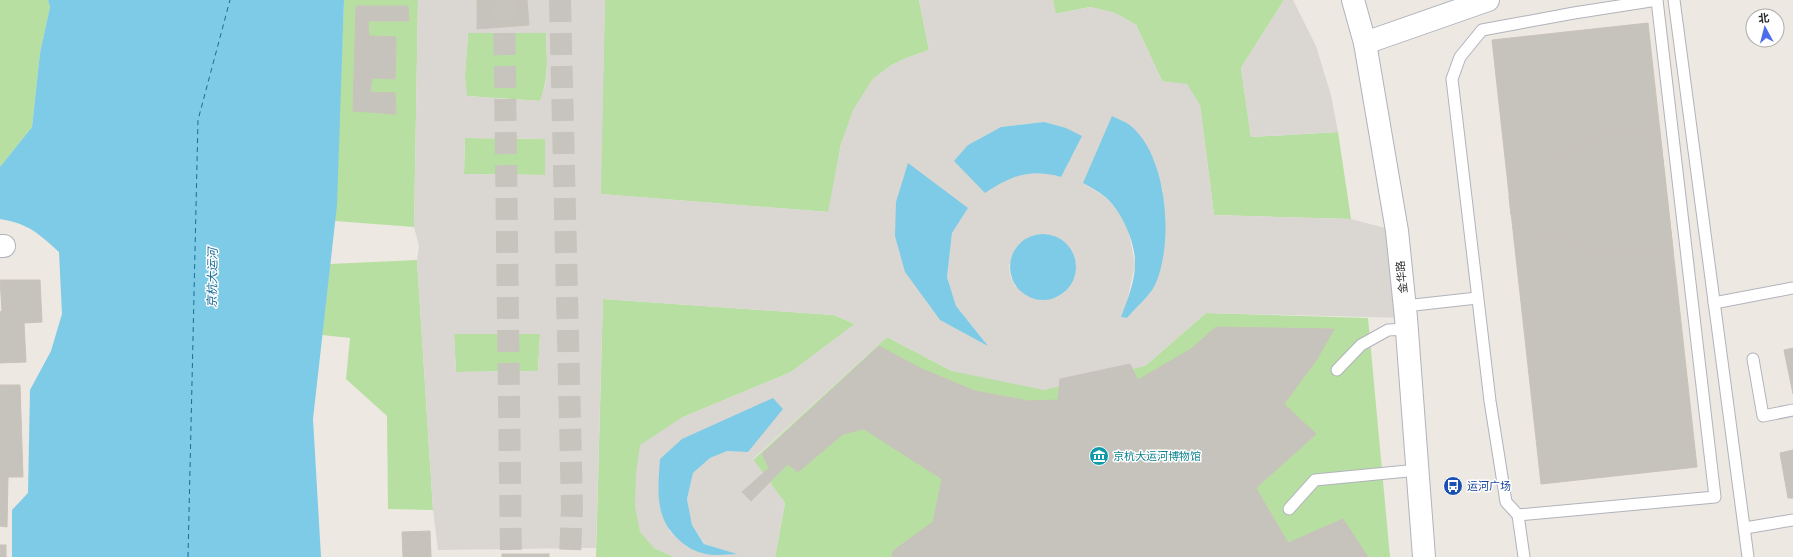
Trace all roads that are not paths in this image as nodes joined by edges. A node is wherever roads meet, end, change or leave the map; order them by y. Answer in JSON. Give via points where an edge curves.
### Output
{"nodes":[{"id":1,"x":1353,"y":0,"type":"edge"},
{"id":2,"x":1488,"y":0,"type":"edge"},
{"id":3,"x":1674,"y":0,"type":"edge"},
{"id":4,"x":1365,"y":43,"type":"junction"},
{"id":5,"x":1793,"y":288,"type":"edge"},
{"id":6,"x":1477,"y":298,"type":"junction"},
{"id":7,"x":1714,"y":303,"type":"junction"},
{"id":8,"x":1405,"y":306,"type":"junction"},
{"id":9,"x":1407,"y":329,"type":"junction"},
{"id":10,"x":1753,"y":359,"type":"dead end"},
{"id":11,"x":1337,"y":370,"type":"dead end"},
{"id":12,"x":1793,"y":410,"type":"edge"},
{"id":13,"x":1418,"y":470,"type":"junction"},
{"id":14,"x":1289,"y":509,"type":"dead end"},
{"id":15,"x":1518,"y":515,"type":"junction"},
{"id":16,"x":1793,"y":520,"type":"edge"},
{"id":17,"x":1744,"y":528,"type":"junction"},
{"id":18,"x":1424,"y":557,"type":"edge"},
{"id":19,"x":1524,"y":557,"type":"edge"},
{"id":20,"x":1748,"y":557,"type":"edge"}],
"edges":[{"from":1,"to":4,"type":"street","name":"金华路"},
{"from":2,"to":4,"type":"street"},
{"from":3,"to":7,"type":"lane"},
{"from":4,"to":8,"type":"street","name":"金华路","via":[[1398,231]]},
{"from":5,"to":7,"type":"lane"},
{"from":6,"to":8,"type":"lane"},
{"from":6,"to":15,"type":"lane","via":[[1506,502]]},
{"from":6,"to":15,"type":"lane","via":[[1452,79],[1460,57],[1482,30],[1658,0],[1715,497]]},
{"from":7,"to":17,"type":"lane"},
{"from":8,"to":9,"type":"street","name":"金华路"},
{"from":9,"to":11,"type":"lane","via":[[1388,330],[1361,345]]},
{"from":9,"to":13,"type":"street","name":"金华路"},
{"from":10,"to":12,"type":"lane","via":[[1763,416]]},
{"from":13,"to":14,"type":"lane","via":[[1315,480]]},
{"from":13,"to":18,"type":"street","name":"金华路"},
{"from":15,"to":19,"type":"lane"},
{"from":16,"to":17,"type":"lane"},
{"from":17,"to":20,"type":"lane"}]}
